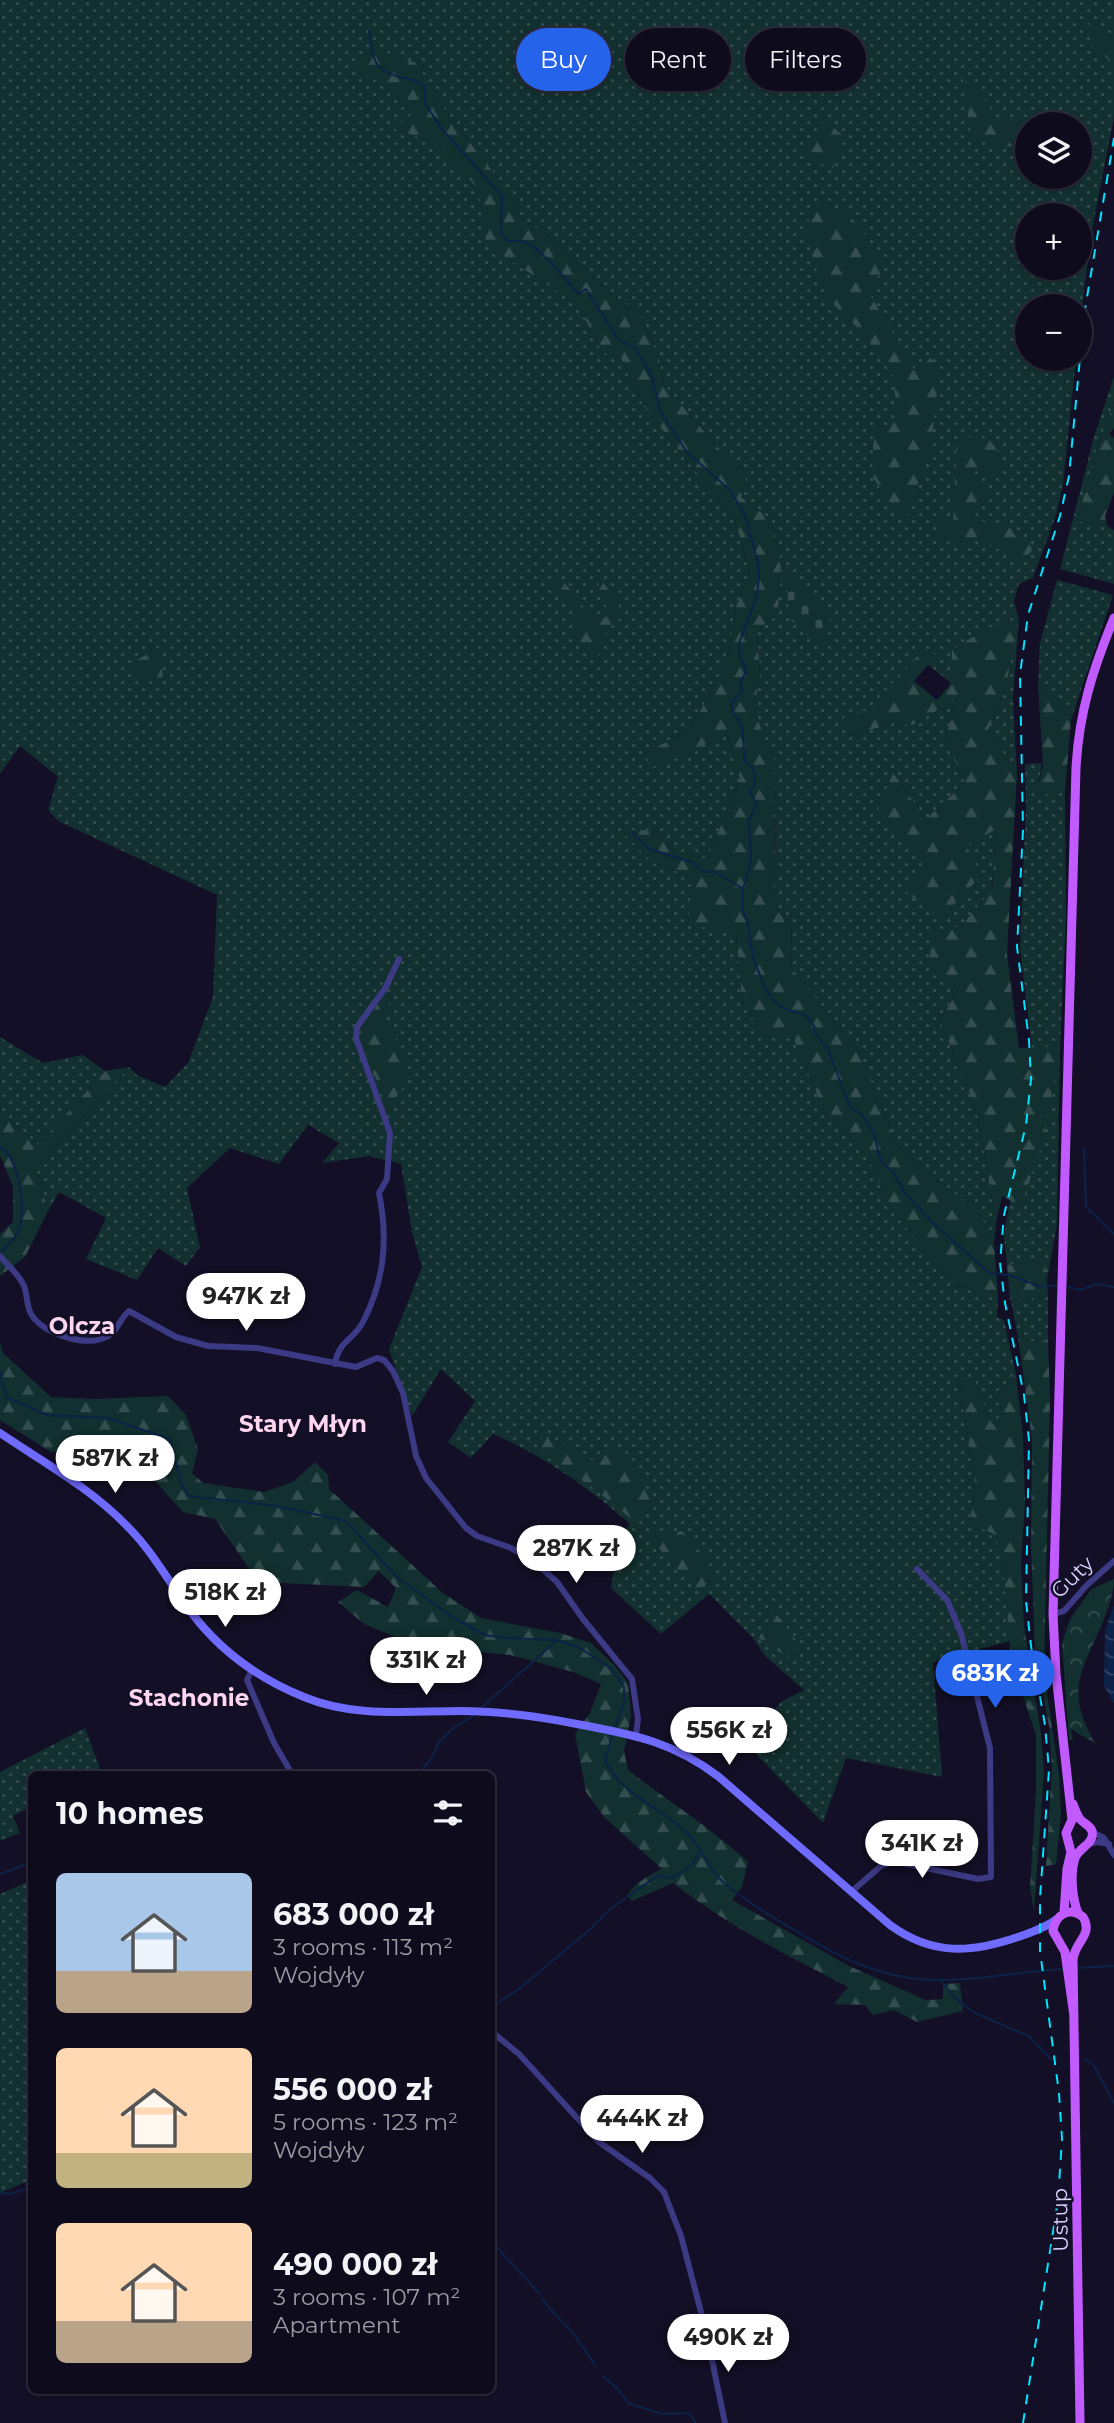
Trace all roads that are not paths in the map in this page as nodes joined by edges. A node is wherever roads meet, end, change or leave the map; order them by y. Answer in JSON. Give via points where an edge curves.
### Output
{"nodes":[{"id":1,"x":1114,"y":618,"type":"edge"},
{"id":2,"x":399,"y":959,"type":"dead end"},
{"id":3,"x":0,"y":1256,"type":"edge"},
{"id":4,"x":335,"y":1364,"type":"junction"},
{"id":5,"x":0,"y":1433,"type":"edge"},
{"id":6,"x":1114,"y":1561,"type":"edge"},
{"id":7,"x":917,"y":1569,"type":"dead end"},
{"id":8,"x":1053,"y":1614,"type":"junction"},
{"id":9,"x":252,"y":1670,"type":"junction"},
{"id":10,"x":636,"y":1735,"type":"junction"},
{"id":11,"x":290,"y":1771,"type":"edge"},
{"id":12,"x":1070,"y":1800,"type":"junction"},
{"id":13,"x":1083,"y":1822,"type":"junction"},
{"id":14,"x":1071,"y":1825,"type":"junction"},
{"id":15,"x":1092,"y":1832,"type":"junction"},
{"id":16,"x":1070,"y":1844,"type":"junction"},
{"id":17,"x":1108,"y":1844,"type":"junction"},
{"id":18,"x":1085,"y":1846,"type":"junction"},
{"id":19,"x":1114,"y":1855,"type":"edge"},
{"id":20,"x":851,"y":1892,"type":"junction"},
{"id":21,"x":1078,"y":1913,"type":"junction"},
{"id":22,"x":1061,"y":1916,"type":"junction"},
{"id":23,"x":1040,"y":1930,"type":"junction"},
{"id":24,"x":1054,"y":1933,"type":"junction"},
{"id":25,"x":1079,"y":1943,"type":"junction"},
{"id":26,"x":1062,"y":1945,"type":"junction"},
{"id":27,"x":1070,"y":1963,"type":"junction"},
{"id":28,"x":495,"y":2034,"type":"edge"},
{"id":29,"x":725,"y":2423,"type":"edge"},
{"id":30,"x":1080,"y":2423,"type":"edge"}],
"edges":[{"from":1,"to":8,"type":"main road","via":[[1091,677],[1076,757]]},
{"from":2,"to":4,"type":"street","via":[[357,1027],[356,1038],[390,1133],[387,1179],[379,1193],[383,1269],[364,1320],[337,1349]]},
{"from":3,"to":4,"type":"street","via":[[22,1280],[34,1319],[62,1335],[106,1338],[126,1312],[132,1311],[191,1342],[257,1348]]},
{"from":4,"to":10,"type":"street","via":[[356,1367],[377,1358],[384,1360],[403,1393],[416,1456],[430,1486],[466,1528],[531,1559],[557,1582],[632,1679]]},
{"from":5,"to":9,"type":"street","via":[[120,1518],[204,1628]]},
{"from":6,"to":8,"type":"street","name":"Guty","via":[[1063,1611]]},
{"from":7,"to":20,"type":"street","via":[[947,1600],[961,1633],[987,1735],[991,1877],[978,1879],[893,1861]]},
{"from":8,"to":12,"type":"main road"},
{"from":9,"to":10,"type":"street","via":[[307,1698],[346,1709],[500,1711]]},
{"from":9,"to":11,"type":"street","via":[[247,1680]]},
{"from":10,"to":20,"type":"street","via":[[670,1746],[702,1764]]},
{"from":12,"to":13,"type":"main road"},
{"from":12,"to":14,"type":"main road"},
{"from":13,"to":14,"type":"main road"},
{"from":13,"to":15,"type":"main road"},
{"from":14,"to":16,"type":"main road","via":[[1066,1836]]},
{"from":15,"to":17,"type":"street"},
{"from":15,"to":18,"type":"main road"},
{"from":16,"to":18,"type":"main road"},
{"from":16,"to":22,"type":"main road"},
{"from":17,"to":18,"type":"street"},
{"from":17,"to":19,"type":"street"},
{"from":18,"to":21,"type":"main road","via":[[1073,1867]]},
{"from":20,"to":23,"type":"street","via":[[898,1931],[937,1947],[982,1948]]},
{"from":21,"to":22,"type":"main road"},
{"from":21,"to":25,"type":"main road","via":[[1087,1929]]},
{"from":22,"to":23,"type":"street"},
{"from":22,"to":24,"type":"main road"},
{"from":23,"to":24,"type":"street"},
{"from":24,"to":26,"type":"main road"},
{"from":25,"to":26,"type":"main road"},
{"from":25,"to":27,"type":"main road","name":"Ustup"},
{"from":26,"to":27,"type":"main road","name":"Ustup"},
{"from":27,"to":30,"type":"main road","name":"Ustup"},
{"from":28,"to":29,"type":"street","via":[[519,2054],[599,2141],[664,2192],[682,2239]]}]}
